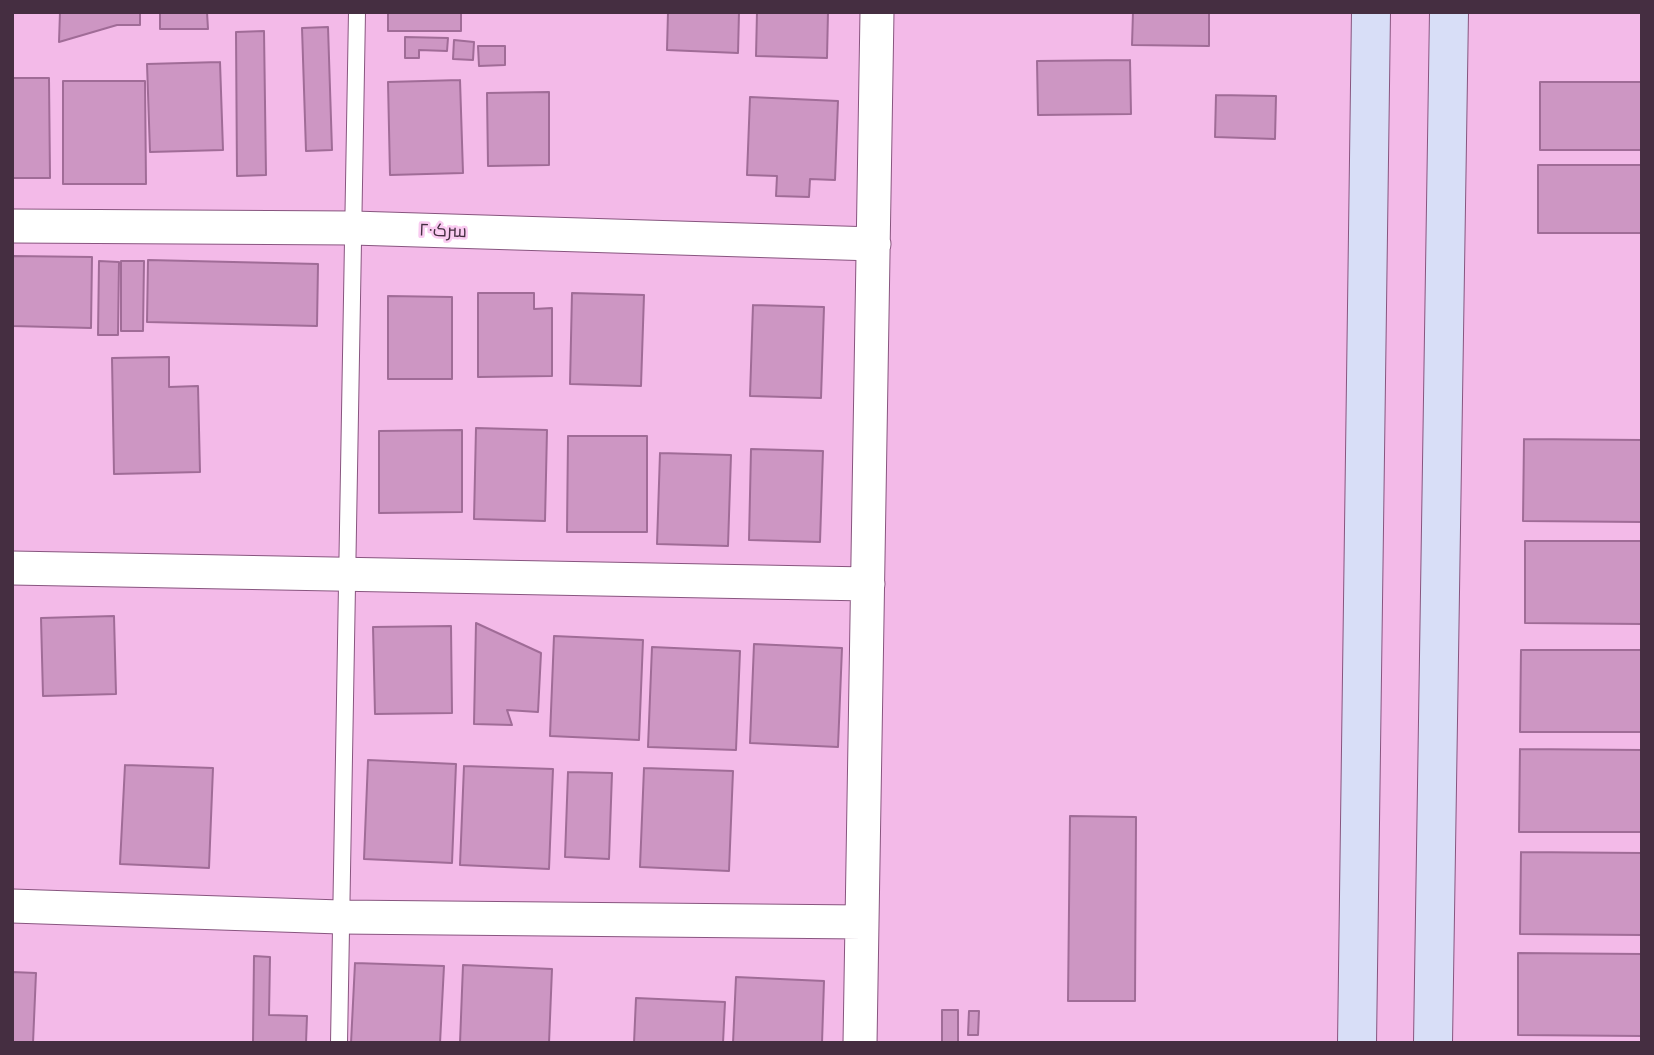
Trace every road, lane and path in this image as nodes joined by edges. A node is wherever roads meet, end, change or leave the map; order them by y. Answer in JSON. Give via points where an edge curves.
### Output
{"nodes":[{"id":1,"x":357,"y":12,"type":"edge"},
{"id":2,"x":877,"y":12,"type":"edge"},
{"id":3,"x":1371,"y":12,"type":"edge"},
{"id":4,"x":1449,"y":12,"type":"edge"},
{"id":5,"x":12,"y":226,"type":"edge"},
{"id":6,"x":353,"y":228,"type":"junction"},
{"id":7,"x":874,"y":244,"type":"junction"},
{"id":8,"x":12,"y":568,"type":"edge"},
{"id":9,"x":346,"y":575,"type":"junction"},
{"id":10,"x":868,"y":584,"type":"junction"},
{"id":11,"x":12,"y":906,"type":"edge"},
{"id":12,"x":340,"y":917,"type":"junction"},
{"id":13,"x":862,"y":922,"type":"junction"},
{"id":14,"x":339,"y":1043,"type":"edge"},
{"id":15,"x":860,"y":1043,"type":"edge"},
{"id":16,"x":1357,"y":1043,"type":"edge"},
{"id":17,"x":1433,"y":1043,"type":"edge"}],
"edges":[{"from":1,"to":6,"type":"lane"},
{"from":2,"to":7,"type":"street"},
{"from":3,"to":16,"type":"street"},
{"from":4,"to":17,"type":"street"},
{"from":5,"to":6,"type":"street","name":"سرک۲۰"},
{"from":6,"to":7,"type":"street","name":"سرک۲۰"},
{"from":6,"to":9,"type":"lane"},
{"from":7,"to":10,"type":"street"},
{"from":8,"to":9,"type":"street"},
{"from":9,"to":10,"type":"street"},
{"from":9,"to":12,"type":"lane"},
{"from":10,"to":13,"type":"street"},
{"from":11,"to":12,"type":"street"},
{"from":12,"to":13,"type":"street"},
{"from":12,"to":14,"type":"lane"},
{"from":13,"to":15,"type":"street"}]}
